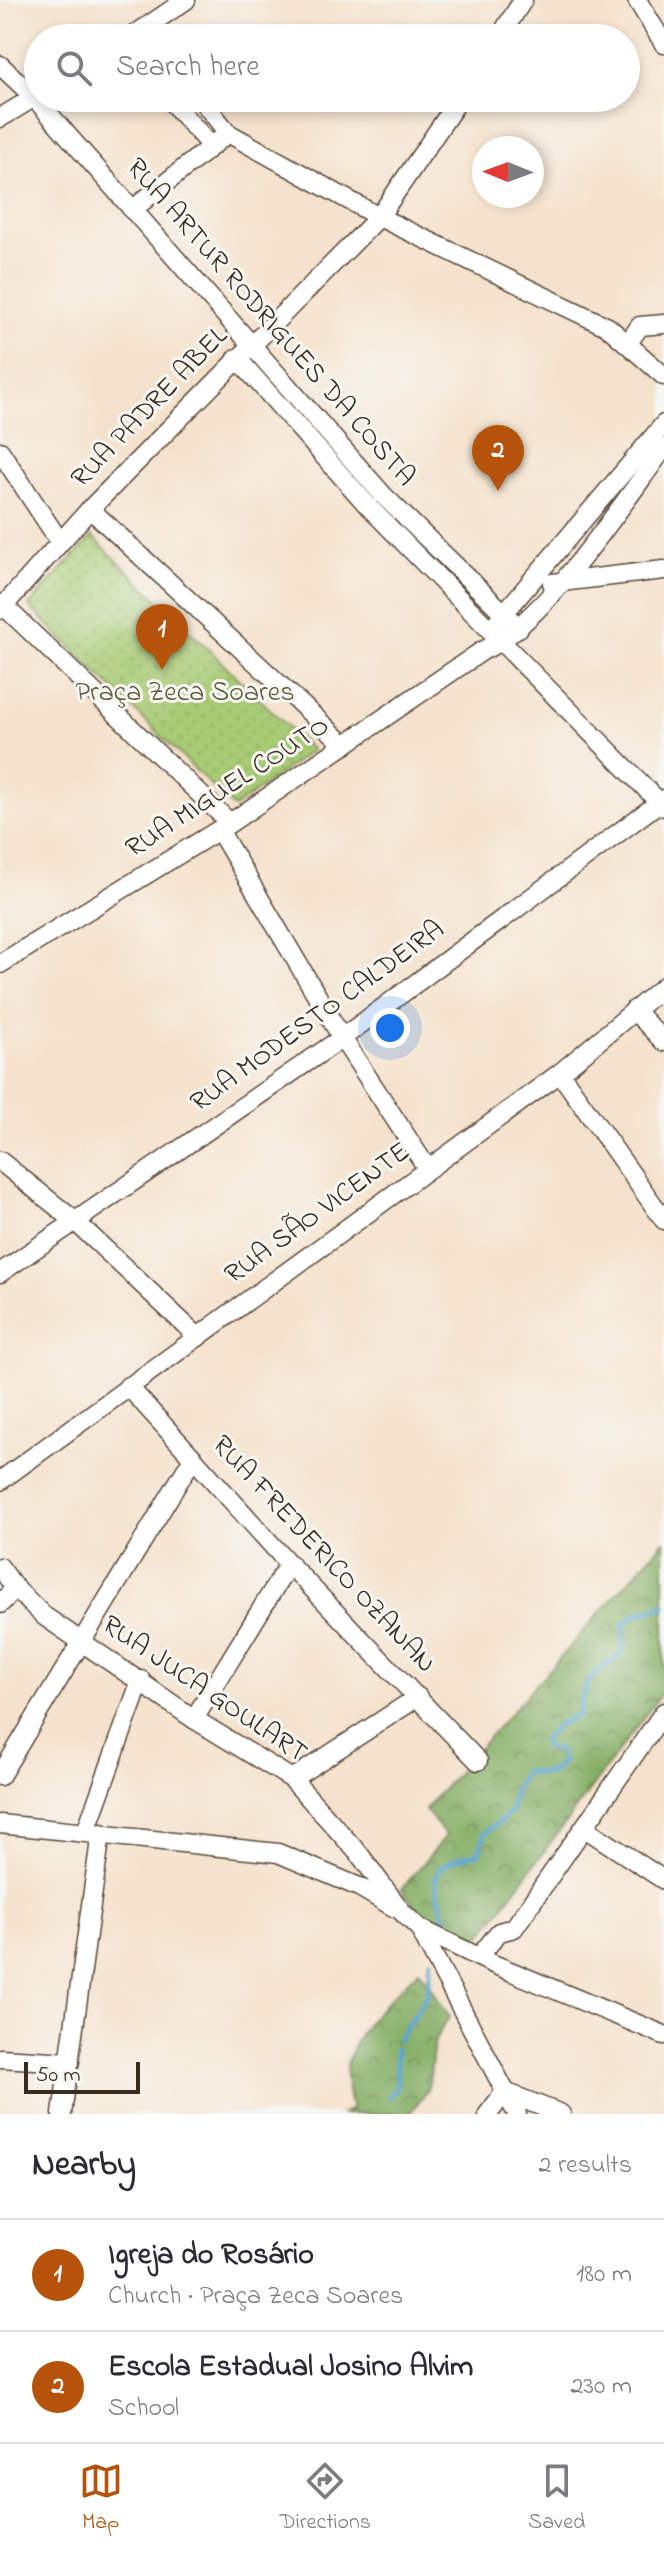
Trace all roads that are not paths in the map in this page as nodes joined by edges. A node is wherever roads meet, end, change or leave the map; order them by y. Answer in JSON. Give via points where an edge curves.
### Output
{"nodes":[{"id":1,"x":186,"y":0,"type":"edge"},
{"id":2,"x":523,"y":0,"type":"edge"},
{"id":3,"x":637,"y":0,"type":"edge"},
{"id":4,"x":157,"y":24,"type":"edge"},
{"id":5,"x":508,"y":24,"type":"edge"},
{"id":6,"x":664,"y":44,"type":"edge"},
{"id":7,"x":0,"y":65,"type":"edge"},
{"id":8,"x":24,"y":86,"type":"edge"},
{"id":9,"x":24,"y":103,"type":"edge"},
{"id":10,"x":49,"y":112,"type":"edge"},
{"id":11,"x":181,"y":112,"type":"edge"},
{"id":12,"x":211,"y":112,"type":"edge"},
{"id":13,"x":450,"y":112,"type":"edge"},
{"id":14,"x":0,"y":118,"type":"edge"},
{"id":15,"x":228,"y":133,"type":"junction"},
{"id":16,"x":210,"y":145,"type":"junction"},
{"id":17,"x":132,"y":210,"type":"junction"},
{"id":18,"x":379,"y":217,"type":"junction"},
{"id":19,"x":664,"y":324,"type":"edge"},
{"id":20,"x":640,"y":326,"type":"junction"},
{"id":21,"x":608,"y":327,"type":"junction"},
{"id":22,"x":628,"y":343,"type":"junction"},
{"id":23,"x":244,"y":352,"type":"junction"},
{"id":24,"x":664,"y":376,"type":"edge"},
{"id":25,"x":664,"y":424,"type":"edge"},
{"id":26,"x":664,"y":448,"type":"edge"},
{"id":27,"x":0,"y":451,"type":"edge"},
{"id":28,"x":376,"y":501,"type":"junction"},
{"id":29,"x":90,"y":509,"type":"junction"},
{"id":30,"x":571,"y":535,"type":"junction"},
{"id":31,"x":60,"y":542,"type":"junction"},
{"id":32,"x":591,"y":544,"type":"junction"},
{"id":33,"x":664,"y":570,"type":"edge"},
{"id":34,"x":537,"y":579,"type":"junction"},
{"id":35,"x":604,"y":579,"type":"junction"},
{"id":36,"x":558,"y":585,"type":"junction"},
{"id":37,"x":2,"y":608,"type":"edge"},
{"id":38,"x":503,"y":614,"type":"junction"},
{"id":39,"x":519,"y":628,"type":"junction"},
{"id":40,"x":495,"y":637,"type":"junction"},
{"id":41,"x":345,"y":745,"type":"junction"},
{"id":42,"x":663,"y":803,"type":"edge"},
{"id":43,"x":224,"y":827,"type":"junction"},
{"id":44,"x":0,"y":964,"type":"edge"},
{"id":45,"x":664,"y":986,"type":"edge"},
{"id":46,"x":634,"y":1010,"type":"junction"},
{"id":47,"x":342,"y":1038,"type":"junction"},
{"id":48,"x":664,"y":1042,"type":"edge"},
{"id":49,"x":560,"y":1073,"type":"junction"},
{"id":50,"x":0,"y":1161,"type":"edge"},
{"id":51,"x":427,"y":1168,"type":"junction"},
{"id":52,"x":664,"y":1220,"type":"edge"},
{"id":53,"x":76,"y":1222,"type":"junction"},
{"id":54,"x":0,"y":1273,"type":"edge"},
{"id":55,"x":198,"y":1337,"type":"junction"},
{"id":56,"x":128,"y":1386,"type":"junction"},
{"id":57,"x":193,"y":1458,"type":"junction"},
{"id":58,"x":0,"y":1481,"type":"edge"},
{"id":59,"x":289,"y":1564,"type":"junction"},
{"id":60,"x":0,"y":1567,"type":"edge"},
{"id":61,"x":15,"y":1588,"type":"junction"},
{"id":62,"x":0,"y":1604,"type":"edge"},
{"id":63,"x":80,"y":1641,"type":"junction"},
{"id":64,"x":141,"y":1680,"type":"junction"},
{"id":65,"x":418,"y":1697,"type":"junction"},
{"id":66,"x":664,"y":1712,"type":"edge"},
{"id":67,"x":194,"y":1719,"type":"junction"},
{"id":68,"x":478,"y":1761,"type":"dead end"},
{"id":69,"x":0,"y":1776,"type":"edge"},
{"id":70,"x":292,"y":1779,"type":"junction"},
{"id":71,"x":0,"y":1824,"type":"edge"},
{"id":72,"x":586,"y":1829,"type":"junction"},
{"id":73,"x":94,"y":1832,"type":"junction"},
{"id":74,"x":664,"y":1880,"type":"edge"},
{"id":75,"x":402,"y":1912,"type":"junction"},
{"id":76,"x":419,"y":1928,"type":"junction"},
{"id":77,"x":472,"y":1954,"type":"junction"},
{"id":78,"x":449,"y":1986,"type":"junction"},
{"id":79,"x":664,"y":2035,"type":"edge"},
{"id":80,"x":0,"y":2058,"type":"edge"},
{"id":81,"x":70,"y":2062,"type":"junction"},
{"id":82,"x":505,"y":2092,"type":"junction"},
{"id":83,"x":62,"y":2114,"type":"edge"},
{"id":84,"x":488,"y":2114,"type":"edge"},
{"id":85,"x":517,"y":2114,"type":"edge"},
{"id":86,"x":561,"y":2114,"type":"edge"}],
"edges":[{"from":1,"to":4,"type":"street"},
{"from":2,"to":5,"type":"street"},
{"from":3,"to":6,"type":"street"},
{"from":7,"to":8,"type":"street","name":"RUA ARTUR RODRIGUES DA COSTA"},
{"from":9,"to":14,"type":"street"},
{"from":10,"to":17,"type":"street","name":"RUA ARTUR RODRIGUES DA COSTA"},
{"from":11,"to":16,"type":"street"},
{"from":12,"to":15,"type":"street"},
{"from":13,"to":18,"type":"street","name":"RUA PADRE ABEL"},
{"from":15,"to":16,"type":"street"},
{"from":15,"to":18,"type":"street"},
{"from":16,"to":17,"type":"street"},
{"from":17,"to":23,"type":"street","name":"RUA ARTUR RODRIGUES DA COSTA"},
{"from":18,"to":21,"type":"street"},
{"from":18,"to":23,"type":"street","name":"RUA PADRE ABEL"},
{"from":19,"to":20,"type":"street"},
{"from":20,"to":21,"type":"street"},
{"from":20,"to":22,"type":"street"},
{"from":21,"to":22,"type":"street"},
{"from":22,"to":24,"type":"street"},
{"from":23,"to":28,"type":"street","name":"RUA ARTUR RODRIGUES DA COSTA"},
{"from":23,"to":29,"type":"street","name":"RUA PADRE ABEL"},
{"from":25,"to":30,"type":"street","name":"RUA MIGUEL COUTO"},
{"from":26,"to":32,"type":"street"},
{"from":27,"to":31,"type":"street"},
{"from":28,"to":38,"type":"street","name":"RUA ARTUR RODRIGUES DA COSTA"},
{"from":28,"to":40,"type":"street","name":"RUA ARTUR RODRIGUES DA COSTA"},
{"from":29,"to":31,"type":"street","name":"RUA PADRE ABEL"},
{"from":29,"to":41,"type":"street"},
{"from":30,"to":32,"type":"street","via":[[574,546]]},
{"from":30,"to":34,"type":"street","name":"RUA MIGUEL COUTO"},
{"from":31,"to":37,"type":"street","name":"RUA PADRE ABEL"},
{"from":32,"to":35,"type":"street"},
{"from":32,"to":36,"type":"street"},
{"from":33,"to":35,"type":"street"},
{"from":34,"to":36,"type":"street"},
{"from":34,"to":38,"type":"street","name":"RUA MIGUEL COUTO"},
{"from":35,"to":36,"type":"street"},
{"from":36,"to":39,"type":"street"},
{"from":37,"to":43,"type":"street"},
{"from":38,"to":39,"type":"street","name":"RUA ARTUR RODRIGUES DA COSTA"},
{"from":38,"to":40,"type":"street","name":"RUA MIGUEL COUTO"},
{"from":39,"to":40,"type":"street"},
{"from":40,"to":41,"type":"street","name":"RUA MIGUEL COUTO"},
{"from":40,"to":42,"type":"street","name":"RUA ARTUR RODRIGUES DA COSTA"},
{"from":41,"to":43,"type":"street","name":"RUA MIGUEL COUTO"},
{"from":42,"to":47,"type":"street","name":"RUA MODESTO CALDEIRA"},
{"from":43,"to":44,"type":"street","name":"RUA MIGUEL COUTO"},
{"from":43,"to":47,"type":"street"},
{"from":45,"to":46,"type":"street","name":"RUA SÃO VICENTE"},
{"from":46,"to":48,"type":"street"},
{"from":46,"to":49,"type":"street","name":"RUA SÃO VICENTE"},
{"from":47,"to":51,"type":"street"},
{"from":47,"to":53,"type":"street","name":"RUA MODESTO CALDEIRA"},
{"from":49,"to":51,"type":"street","name":"RUA SÃO VICENTE"},
{"from":49,"to":52,"type":"street"},
{"from":50,"to":53,"type":"street"},
{"from":51,"to":55,"type":"street","name":"RUA SÃO VICENTE"},
{"from":53,"to":54,"type":"street","name":"RUA MODESTO CALDEIRA"},
{"from":53,"to":55,"type":"street"},
{"from":55,"to":56,"type":"street","name":"RUA SÃO VICENTE"},
{"from":56,"to":57,"type":"street","name":"RUA FREDERICO OZANAN"},
{"from":56,"to":58,"type":"street","name":"RUA SÃO VICENTE"},
{"from":57,"to":59,"type":"street","name":"RUA FREDERICO OZANAN"},
{"from":57,"to":63,"type":"street"},
{"from":59,"to":65,"type":"street","name":"RUA FREDERICO OZANAN"},
{"from":59,"to":67,"type":"street"},
{"from":60,"to":61,"type":"street","name":"RUA JUCA GOULART"},
{"from":61,"to":62,"type":"street"},
{"from":61,"to":63,"type":"street","name":"RUA JUCA GOULART"},
{"from":63,"to":64,"type":"street","name":"RUA JUCA GOULART"},
{"from":63,"to":69,"type":"street"},
{"from":64,"to":67,"type":"street","name":"RUA JUCA GOULART"},
{"from":64,"to":73,"type":"street"},
{"from":65,"to":68,"type":"street","name":"RUA FREDERICO OZANAN"},
{"from":65,"to":70,"type":"street"},
{"from":66,"to":72,"type":"street"},
{"from":67,"to":70,"type":"street","name":"RUA JUCA GOULART"},
{"from":70,"to":75,"type":"street","name":"RUA JUCA GOULART"},
{"from":71,"to":73,"type":"street"},
{"from":72,"to":74,"type":"street"},
{"from":72,"to":77,"type":"street","via":[[514,1928]]},
{"from":73,"to":75,"type":"street","via":[[278,1853],[359,1887]]},
{"from":73,"to":81,"type":"street"},
{"from":75,"to":76,"type":"street","name":"RUA JUCA GOULART"},
{"from":76,"to":77,"type":"street"},
{"from":76,"to":78,"type":"street","name":"RUA JUCA GOULART"},
{"from":77,"to":78,"type":"street","via":[[451,1959]]},
{"from":77,"to":79,"type":"street"},
{"from":78,"to":82,"type":"street","name":"RUA JUCA GOULART"},
{"from":80,"to":81,"type":"street"},
{"from":81,"to":83,"type":"street"},
{"from":82,"to":84,"type":"street"},
{"from":82,"to":85,"type":"street","name":"RUA JUCA GOULART"},
{"from":82,"to":86,"type":"street"}]}
